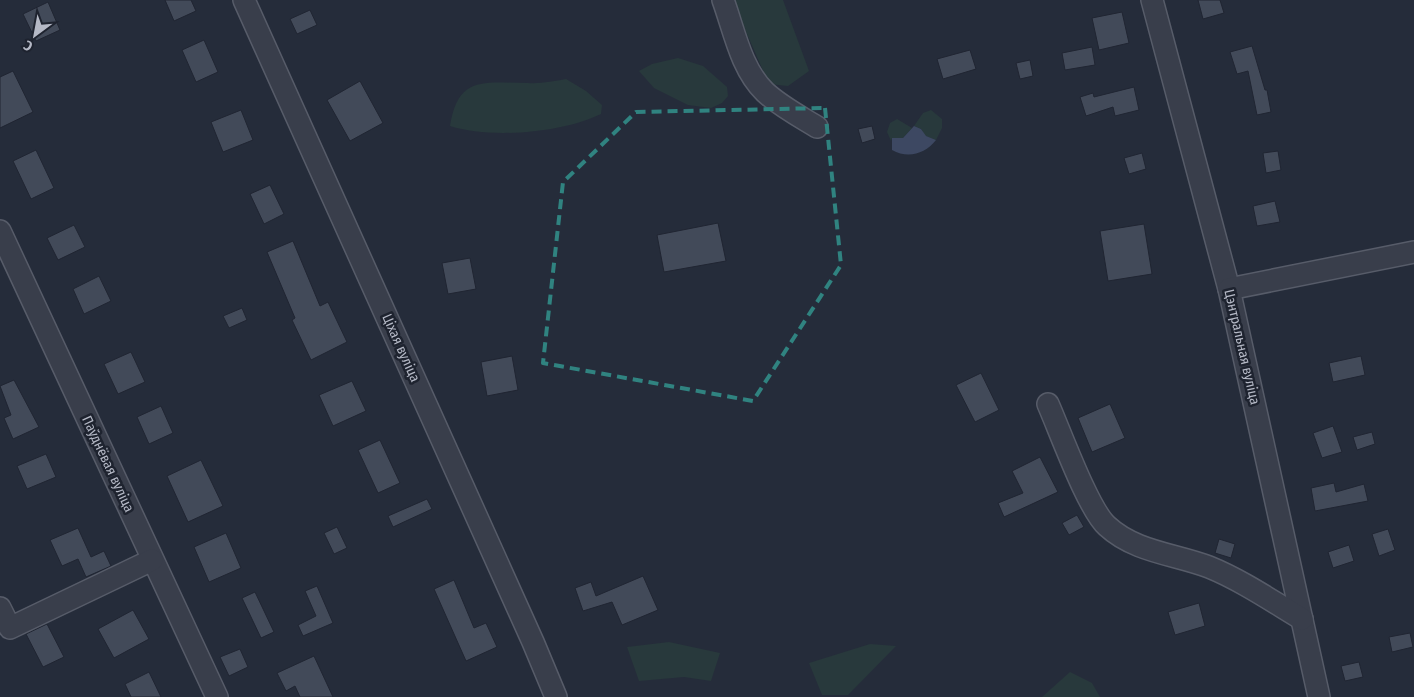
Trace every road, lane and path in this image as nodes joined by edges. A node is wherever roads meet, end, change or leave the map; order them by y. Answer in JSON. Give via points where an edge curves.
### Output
{"nodes":[{"id":1,"x":244,"y":0,"type":"edge"},
{"id":2,"x":723,"y":0,"type":"edge"},
{"id":3,"x":1152,"y":0,"type":"edge"},
{"id":4,"x":816,"y":127,"type":"dead end"},
{"id":5,"x":0,"y":231,"type":"edge"},
{"id":6,"x":1414,"y":252,"type":"edge"},
{"id":7,"x":1230,"y":289,"type":"junction"},
{"id":8,"x":1048,"y":404,"type":"dead end"},
{"id":9,"x":152,"y":560,"type":"junction"},
{"id":10,"x":0,"y":608,"type":"edge"},
{"id":11,"x":1302,"y":619,"type":"junction"},
{"id":12,"x":5,"y":628,"type":"edge"},
{"id":13,"x":218,"y":697,"type":"edge"},
{"id":14,"x":556,"y":697,"type":"edge"},
{"id":15,"x":1319,"y":697,"type":"edge"}],
"edges":[{"from":1,"to":14,"type":"street","name":"Ціхая вуліца"},
{"from":2,"to":4,"type":"street","via":[[747,67],[764,90]]},
{"from":3,"to":7,"type":"street","name":"Цэнтральная вуліца"},
{"from":5,"to":9,"type":"street","name":"Паўднёвая вуліца"},
{"from":6,"to":7,"type":"street"},
{"from":7,"to":11,"type":"street","name":"Цэнтральная вуліца"},
{"from":8,"to":11,"type":"street","via":[[1094,509],[1107,526],[1150,549],[1209,567]]},
{"from":9,"to":12,"type":"street"},
{"from":9,"to":13,"type":"street","name":"Паўднёвая вуліца"},
{"from":10,"to":12,"type":"street"},
{"from":11,"to":15,"type":"street","name":"Цэнтральная вуліца"}]}
